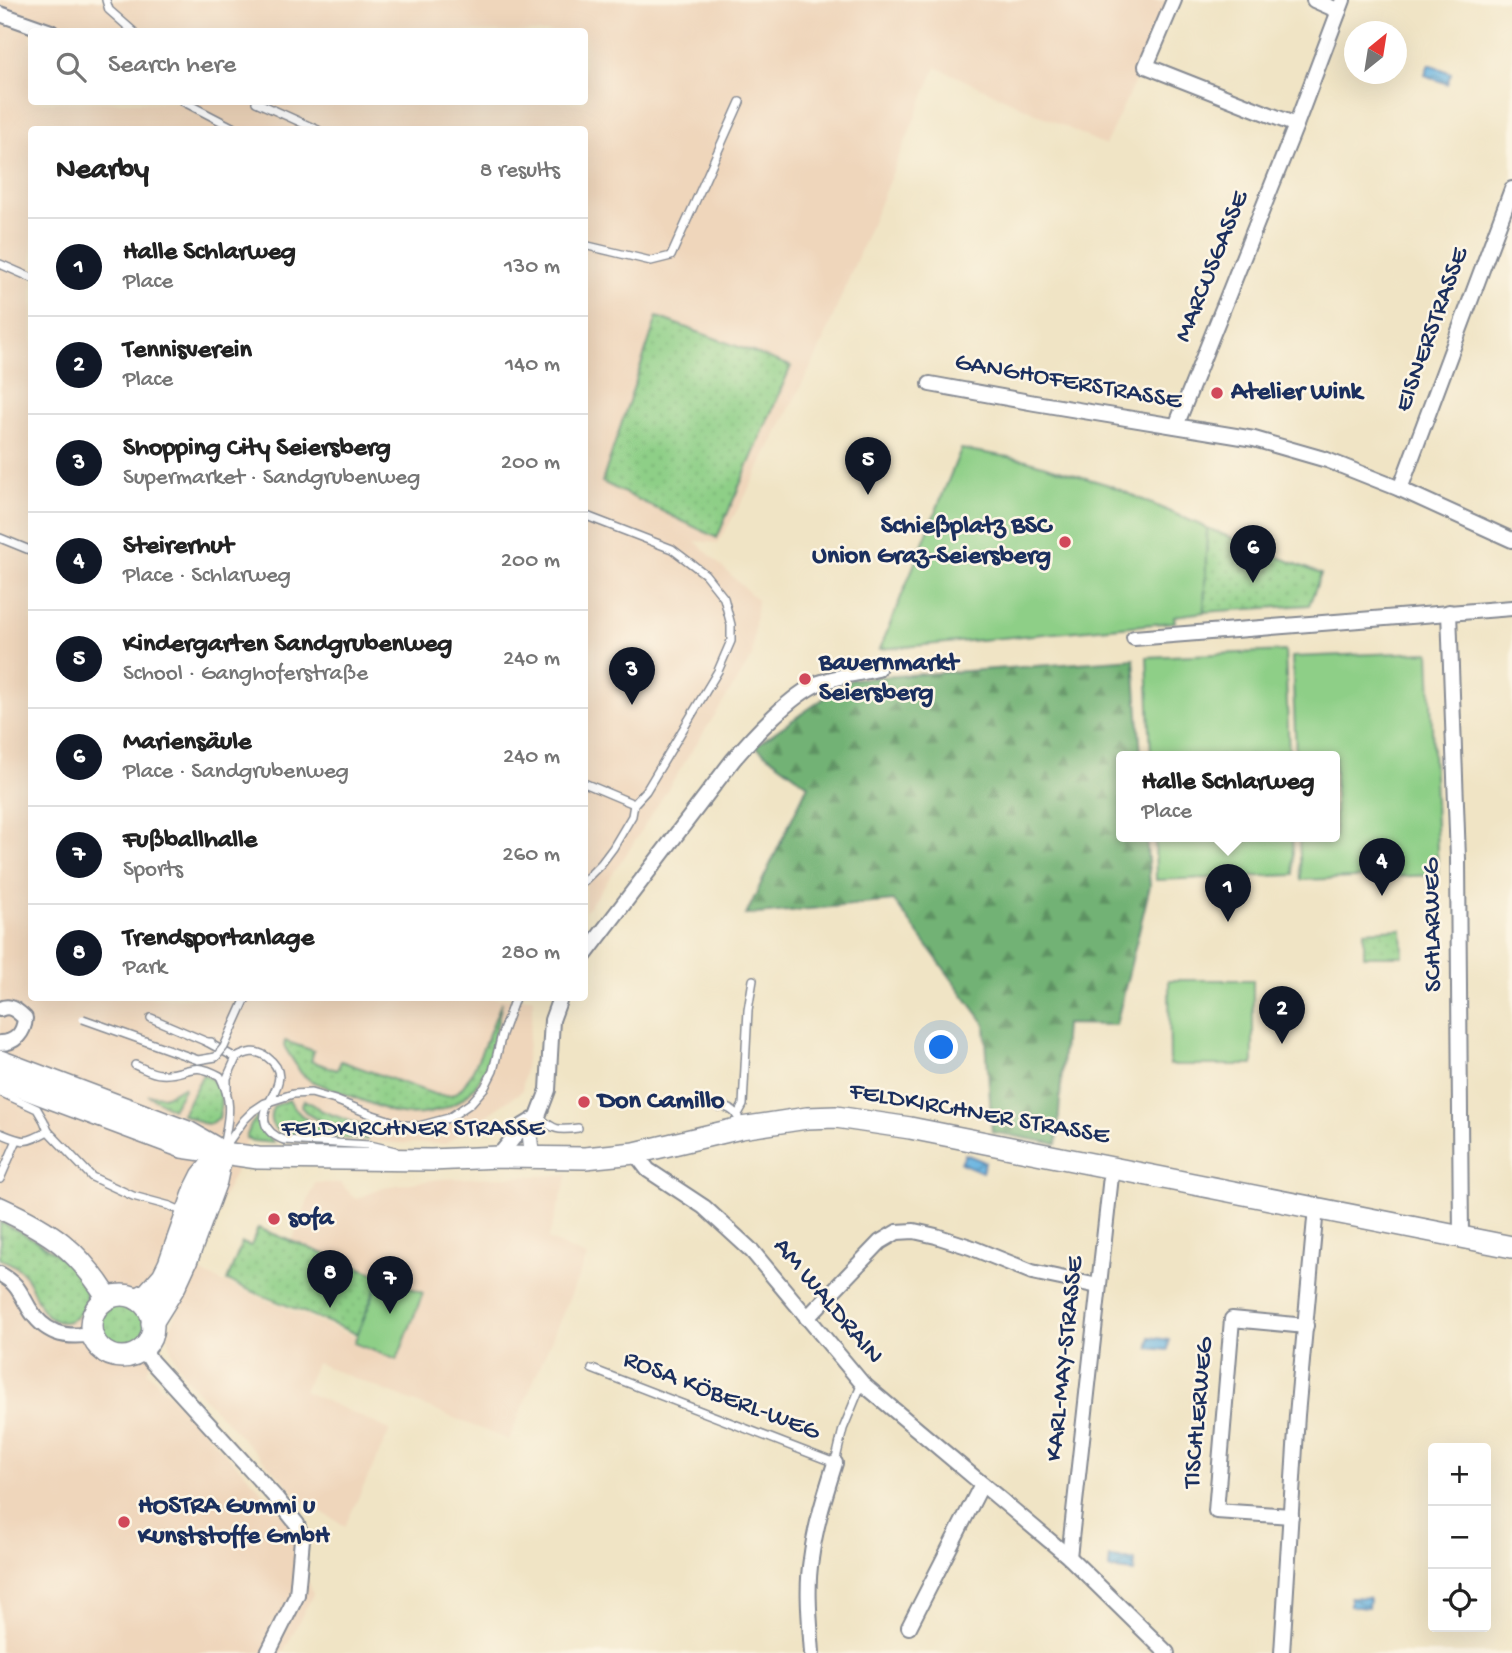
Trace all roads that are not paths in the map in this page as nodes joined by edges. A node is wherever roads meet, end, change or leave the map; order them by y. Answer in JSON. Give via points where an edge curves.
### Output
{"nodes":[{"id":1,"x":106,"y":0,"type":"edge"},
{"id":2,"x":1174,"y":0,"type":"edge"},
{"id":3,"x":1314,"y":0,"type":"edge"},
{"id":4,"x":1341,"y":5,"type":"edge"},
{"id":5,"x":0,"y":14,"type":"edge"},
{"id":6,"x":40,"y":28,"type":"edge"},
{"id":7,"x":129,"y":28,"type":"edge"},
{"id":8,"x":740,"y":102,"type":"dead end"},
{"id":9,"x":190,"y":105,"type":"edge"},
{"id":10,"x":263,"y":105,"type":"edge"},
{"id":11,"x":1296,"y":125,"type":"junction"},
{"id":12,"x":230,"y":126,"type":"edge"},
{"id":13,"x":309,"y":126,"type":"edge"},
{"id":14,"x":1512,"y":189,"type":"edge"},
{"id":15,"x":588,"y":245,"type":"edge"},
{"id":16,"x":0,"y":264,"type":"edge"},
{"id":17,"x":28,"y":276,"type":"edge"},
{"id":18,"x":930,"y":384,"type":"dead end"},
{"id":19,"x":1176,"y":426,"type":"junction"},
{"id":20,"x":1401,"y":489,"type":"junction"},
{"id":21,"x":588,"y":517,"type":"edge"},
{"id":22,"x":0,"y":538,"type":"edge"},
{"id":23,"x":1512,"y":540,"type":"edge"},
{"id":24,"x":28,"y":549,"type":"edge"},
{"id":25,"x":1512,"y":608,"type":"edge"},
{"id":26,"x":1449,"y":612,"type":"junction"},
{"id":27,"x":1133,"y":638,"type":"dead end"},
{"id":28,"x":878,"y":668,"type":"dead end"},
{"id":29,"x":588,"y":784,"type":"edge"},
{"id":30,"x":634,"y":804,"type":"junction"},
{"id":31,"x":588,"y":877,"type":"edge"},
{"id":32,"x":588,"y":951,"type":"edge"},
{"id":33,"x":753,"y":980,"type":"dead end"},
{"id":34,"x":245,"y":1001,"type":"edge"},
{"id":35,"x":514,"y":1001,"type":"edge"},
{"id":36,"x":559,"y":1001,"type":"edge"},
{"id":37,"x":0,"y":1009,"type":"edge"},
{"id":38,"x":151,"y":1018,"type":"dead end"},
{"id":39,"x":83,"y":1019,"type":"dead end"},
{"id":40,"x":0,"y":1043,"type":"edge"},
{"id":41,"x":236,"y":1058,"type":"junction"},
{"id":42,"x":0,"y":1061,"type":"edge"},
{"id":43,"x":135,"y":1065,"type":"dead end"},
{"id":44,"x":0,"y":1079,"type":"edge"},
{"id":45,"x":227,"y":1090,"type":"junction"},
{"id":46,"x":0,"y":1092,"type":"edge"},
{"id":47,"x":271,"y":1101,"type":"junction"},
{"id":48,"x":718,"y":1107,"type":"dead end"},
{"id":49,"x":538,"y":1117,"type":"junction"},
{"id":50,"x":739,"y":1122,"type":"junction"},
{"id":51,"x":578,"y":1128,"type":"dead end"},
{"id":52,"x":48,"y":1131,"type":"junction"},
{"id":53,"x":0,"y":1133,"type":"edge"},
{"id":54,"x":17,"y":1140,"type":"junction"},
{"id":55,"x":222,"y":1152,"type":"junction"},
{"id":56,"x":635,"y":1153,"type":"junction"},
{"id":57,"x":498,"y":1157,"type":"junction"},
{"id":58,"x":532,"y":1157,"type":"junction"},
{"id":59,"x":431,"y":1160,"type":"junction"},
{"id":60,"x":1112,"y":1167,"type":"junction"},
{"id":61,"x":0,"y":1179,"type":"edge"},
{"id":62,"x":1316,"y":1208,"type":"junction"},
{"id":63,"x":0,"y":1209,"type":"edge"},
{"id":64,"x":186,"y":1213,"type":"junction"},
{"id":65,"x":1461,"y":1238,"type":"junction"},
{"id":66,"x":1512,"y":1247,"type":"edge"},
{"id":67,"x":0,"y":1274,"type":"edge"},
{"id":68,"x":1098,"y":1286,"type":"junction"},
{"id":69,"x":108,"y":1298,"type":"junction"},
{"id":70,"x":137,"y":1299,"type":"junction"},
{"id":71,"x":807,"y":1318,"type":"junction"},
{"id":72,"x":152,"y":1323,"type":"junction"},
{"id":73,"x":1306,"y":1326,"type":"junction"},
{"id":74,"x":92,"y":1334,"type":"junction"},
{"id":75,"x":144,"y":1348,"type":"junction"},
{"id":76,"x":592,"y":1369,"type":"dead end"},
{"id":77,"x":862,"y":1383,"type":"junction"},
{"id":78,"x":835,"y":1463,"type":"junction"},
{"id":79,"x":982,"y":1484,"type":"junction"},
{"id":80,"x":1291,"y":1516,"type":"junction"},
{"id":81,"x":1069,"y":1557,"type":"junction"},
{"id":82,"x":909,"y":1628,"type":"dead end"},
{"id":83,"x":268,"y":1653,"type":"edge"},
{"id":84,"x":812,"y":1653,"type":"edge"},
{"id":85,"x":1167,"y":1653,"type":"edge"},
{"id":86,"x":1282,"y":1653,"type":"edge"}],
"edges":[{"from":1,"to":7,"type":"lane","via":[[109,10]]},
{"from":2,"to":11,"type":"street","via":[[1146,66]]},
{"from":3,"to":4,"type":"street","name":"MARCUSGASSE"},
{"from":4,"to":11,"type":"street","name":"MARCUSGASSE"},
{"from":5,"to":6,"type":"street"},
{"from":8,"to":15,"type":"lane","via":[[671,256],[651,261]]},
{"from":9,"to":12,"type":"lane"},
{"from":10,"to":13,"type":"lane"},
{"from":11,"to":19,"type":"street","name":"MARCUSGASSE"},
{"from":14,"to":20,"type":"street","name":"EISNERSTRASSE"},
{"from":16,"to":17,"type":"lane"},
{"from":18,"to":19,"type":"street","name":"GANGHOFERSTRASSE"},
{"from":19,"to":20,"type":"street","name":"GANGHOFERSTRASSE","via":[[1278,445]]},
{"from":20,"to":23,"type":"street","name":"GANGHOFERSTRASSE"},
{"from":21,"to":30,"type":"lane","via":[[671,549],[705,574],[724,598],[731,625],[731,642],[718,671]]},
{"from":22,"to":24,"type":"lane"},
{"from":25,"to":26,"type":"street"},
{"from":26,"to":27,"type":"street"},
{"from":26,"to":65,"type":"street","name":"SCHLARWEG","via":[[1458,859]]},
{"from":28,"to":32,"type":"street","via":[[817,684],[752,736]]},
{"from":29,"to":30,"type":"lane"},
{"from":30,"to":31,"type":"lane","via":[[624,831]]},
{"from":33,"to":50,"type":"lane"},
{"from":34,"to":39,"type":"lane","bridge":true,"via":[[224,1047],[216,1057],[198,1060]]},
{"from":35,"to":47,"type":"lane","via":[[485,1087],[449,1118],[404,1125],[311,1093]]},
{"from":36,"to":49,"type":"street","via":[[552,1020],[548,1090]]},
{"from":37,"to":40,"type":"street","via":[[16,1009],[25,1018],[19,1037]]},
{"from":38,"to":41,"type":"lane"},
{"from":41,"to":45,"type":"lane"},
{"from":41,"to":47,"type":"lane","via":[[261,1053],[276,1066],[278,1086]]},
{"from":42,"to":55,"type":"street","name":"FELDKIRCHNER STRASSE","via":[[188,1132]]},
{"from":43,"to":45,"type":"lane","via":[[157,1074],[201,1068],[220,1076]]},
{"from":44,"to":55,"type":"street","name":"FELDKIRCHNER STRASSE","via":[[182,1147]]},
{"from":45,"to":55,"type":"lane","via":[[230,1107]]},
{"from":46,"to":52,"type":"lane","via":[[37,1109]]},
{"from":47,"to":55,"type":"lane","via":[[244,1120]]},
{"from":47,"to":59,"type":"lane","via":[[265,1122],[284,1140],[370,1145]]},
{"from":48,"to":50,"type":"lane","via":[[735,1112]]},
{"from":49,"to":51,"type":"lane","via":[[559,1130]]},
{"from":49,"to":57,"type":"street","via":[[523,1126]]},
{"from":49,"to":58,"type":"street","via":[[530,1137]]},
{"from":50,"to":56,"type":"street","name":"FELDKIRCHNER STRASSE"},
{"from":50,"to":60,"type":"street","name":"FELDKIRCHNER STRASSE","via":[[836,1117],[886,1123]]},
{"from":52,"to":54,"type":"lane","via":[[29,1142]]},
{"from":52,"to":64,"type":"lane","via":[[92,1177]]},
{"from":53,"to":54,"type":"lane"},
{"from":54,"to":61,"type":"lane"},
{"from":55,"to":59,"type":"street","name":"FELDKIRCHNER STRASSE","via":[[258,1158]]},
{"from":55,"to":64,"type":"street","via":[[202,1176]]},
{"from":55,"to":72,"type":"street","via":[[186,1262]]},
{"from":56,"to":58,"type":"street","name":"FELDKIRCHNER STRASSE"},
{"from":56,"to":71,"type":"street","name":"AM WALDRAIN","via":[[648,1170],[723,1222]]},
{"from":57,"to":58,"type":"street","name":"FELDKIRCHNER STRASSE"},
{"from":57,"to":59,"type":"street","name":"FELDKIRCHNER STRASSE"},
{"from":60,"to":62,"type":"street","name":"FELDKIRCHNER STRASSE"},
{"from":60,"to":68,"type":"street","name":"KARL-MAY-STRASSE"},
{"from":62,"to":65,"type":"street","name":"FELDKIRCHNER STRASSE"},
{"from":62,"to":73,"type":"street"},
{"from":63,"to":69,"type":"street","via":[[61,1242],[89,1269]]},
{"from":64,"to":70,"type":"street","via":[[163,1276]]},
{"from":65,"to":66,"type":"street","name":"FELDKIRCHNER STRASSE"},
{"from":67,"to":74,"type":"street","via":[[12,1281],[35,1317],[54,1332]]},
{"from":68,"to":71,"type":"street","via":[[1032,1272],[936,1236],[897,1232],[880,1242]]},
{"from":68,"to":81,"type":"street","name":"KARL-MAY-STRASSE"},
{"from":69,"to":70,"type":"street"},
{"from":69,"to":74,"type":"street","via":[[94,1312]]},
{"from":70,"to":72,"type":"street"},
{"from":71,"to":77,"type":"street","name":"AM WALDRAIN"},
{"from":72,"to":75,"type":"street"},
{"from":73,"to":80,"type":"street"},
{"from":73,"to":80,"type":"street","name":"TISCHLERWEG","via":[[1233,1319],[1217,1497],[1216,1511]]},
{"from":74,"to":75,"type":"street","via":[[99,1347],[116,1356]]},
{"from":75,"to":83,"type":"street","via":[[297,1524],[302,1539],[297,1595]]},
{"from":76,"to":78,"type":"lane","name":"ROSA KÖBERL-WEG"},
{"from":77,"to":78,"type":"lane","name":"ROSA KÖBERL-WEG"},
{"from":77,"to":79,"type":"street","name":"AM WALDRAIN"},
{"from":78,"to":84,"type":"street","via":[[810,1561]]},
{"from":79,"to":81,"type":"street","name":"AM WALDRAIN"},
{"from":79,"to":82,"type":"street"},
{"from":80,"to":86,"type":"street"},
{"from":81,"to":85,"type":"street","name":"AM WALDRAIN"}]}
